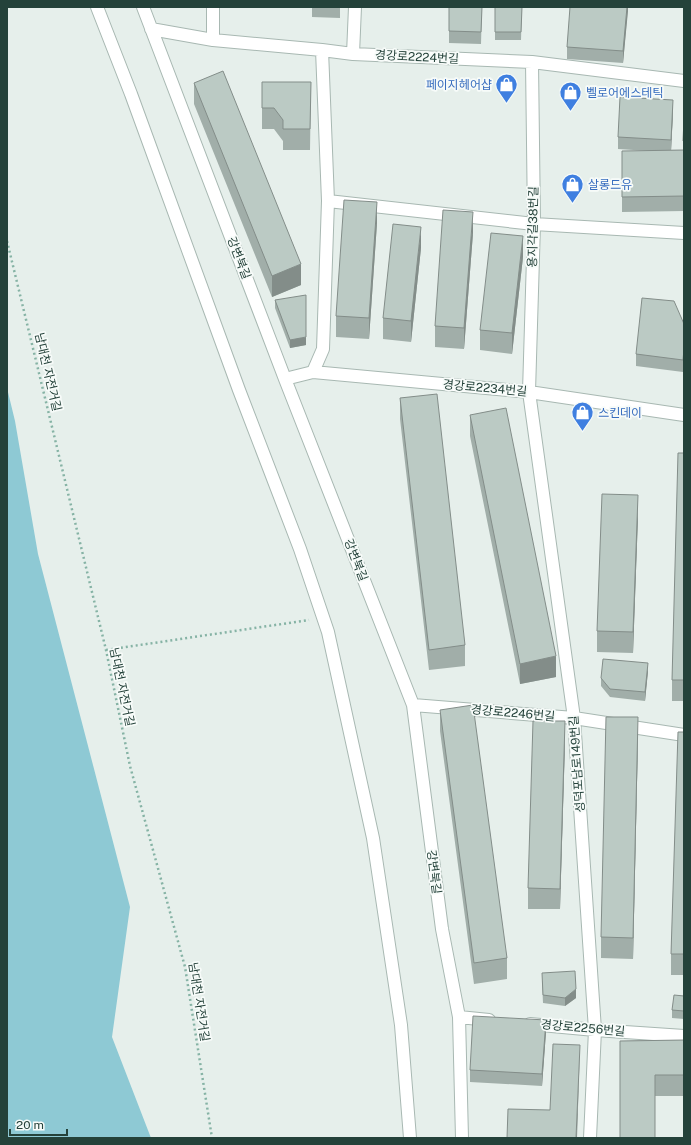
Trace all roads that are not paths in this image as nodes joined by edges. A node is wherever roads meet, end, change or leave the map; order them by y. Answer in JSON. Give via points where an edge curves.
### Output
{"nodes":[{"id":1,"x":97,"y":7,"type":"edge"},
{"id":2,"x":143,"y":7,"type":"edge"},
{"id":3,"x":213,"y":7,"type":"edge"},
{"id":4,"x":355,"y":7,"type":"edge"},
{"id":5,"x":151,"y":29,"type":"junction"},
{"id":6,"x":213,"y":40,"type":"junction"},
{"id":7,"x":322,"y":50,"type":"junction"},
{"id":8,"x":353,"y":54,"type":"junction"},
{"id":9,"x":532,"y":62,"type":"junction"},
{"id":10,"x":684,"y":82,"type":"edge"},
{"id":11,"x":328,"y":201,"type":"junction"},
{"id":12,"x":534,"y":224,"type":"junction"},
{"id":13,"x":684,"y":233,"type":"edge"},
{"id":14,"x":313,"y":372,"type":"junction"},
{"id":15,"x":285,"y":379,"type":"junction"},
{"id":16,"x":529,"y":392,"type":"junction"},
{"id":17,"x":684,"y":415,"type":"edge"},
{"id":18,"x":413,"y":705,"type":"junction"},
{"id":19,"x":574,"y":718,"type":"junction"},
{"id":20,"x":684,"y":735,"type":"edge"},
{"id":21,"x":459,"y":1017,"type":"junction"},
{"id":22,"x":497,"y":1021,"type":"edge"},
{"id":23,"x":520,"y":1023,"type":"edge"},
{"id":24,"x":595,"y":1030,"type":"junction"},
{"id":25,"x":684,"y":1036,"type":"edge"},
{"id":26,"x":410,"y":1138,"type":"edge"},
{"id":27,"x":462,"y":1138,"type":"edge"},
{"id":28,"x":590,"y":1138,"type":"edge"}],
"edges":[{"from":1,"to":26,"type":"street","via":[[300,549],[328,632],[373,838],[402,1025]]},
{"from":2,"to":5,"type":"street","name":"강변북길"},
{"from":3,"to":6,"type":"street"},
{"from":4,"to":8,"type":"street"},
{"from":5,"to":6,"type":"street","name":"경강로2224번길"},
{"from":5,"to":15,"type":"street","name":"강변북길"},
{"from":6,"to":7,"type":"street","name":"경강로2224번길"},
{"from":7,"to":8,"type":"street","name":"경강로2224번길"},
{"from":7,"to":11,"type":"street"},
{"from":8,"to":9,"type":"street","name":"경강로2224번길"},
{"from":9,"to":10,"type":"street","name":"경강로2224번길"},
{"from":9,"to":12,"type":"street","name":"용지각길38번길"},
{"from":11,"to":12,"type":"street"},
{"from":11,"to":14,"type":"street","via":[[323,350]]},
{"from":12,"to":13,"type":"street"},
{"from":12,"to":16,"type":"street","name":"용지각길38번길"},
{"from":14,"to":15,"type":"street","name":"경강로2234번길"},
{"from":14,"to":16,"type":"street","name":"경강로2234번길"},
{"from":15,"to":18,"type":"street","name":"강변북길"},
{"from":16,"to":17,"type":"street","name":"경강로2234번길"},
{"from":16,"to":19,"type":"street","name":"성덕포남로149번길"},
{"from":18,"to":19,"type":"street","name":"경강로2246번길"},
{"from":18,"to":21,"type":"street","name":"강변북길","via":[[442,929]]},
{"from":19,"to":20,"type":"street","name":"경강로2246번길"},
{"from":19,"to":24,"type":"street","name":"성덕포남로149번길"},
{"from":21,"to":22,"type":"street"},
{"from":21,"to":27,"type":"street","name":"강변북길"},
{"from":23,"to":24,"type":"street","name":"경강로2256번길"},
{"from":24,"to":25,"type":"street","name":"경강로2256번길"},
{"from":24,"to":28,"type":"street","name":"성덕포남로149번길"}]}
